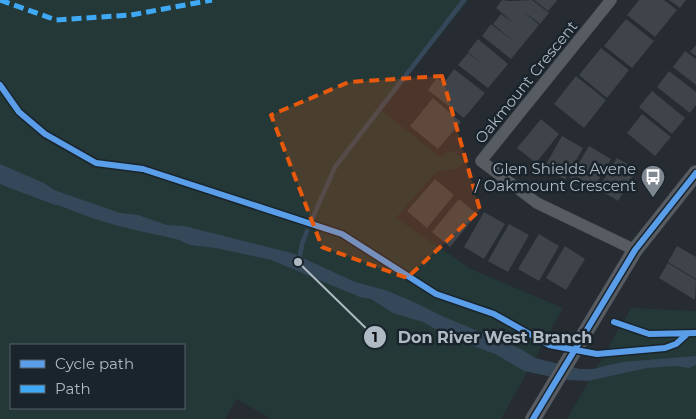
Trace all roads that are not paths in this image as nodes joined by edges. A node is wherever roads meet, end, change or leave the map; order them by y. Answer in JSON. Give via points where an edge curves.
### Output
{"nodes":[{"id":1,"x":611,"y":0,"type":"edge"},
{"id":2,"x":696,"y":173,"type":"edge"},
{"id":3,"x":635,"y":250,"type":"junction"},
{"id":4,"x":533,"y":419,"type":"edge"}],
"edges":[{"from":1,"to":3,"type":"street","name":"Oakmount Crescent","via":[[481,161],[537,203]]},
{"from":2,"to":3,"type":"street"},
{"from":3,"to":4,"type":"street"}]}
